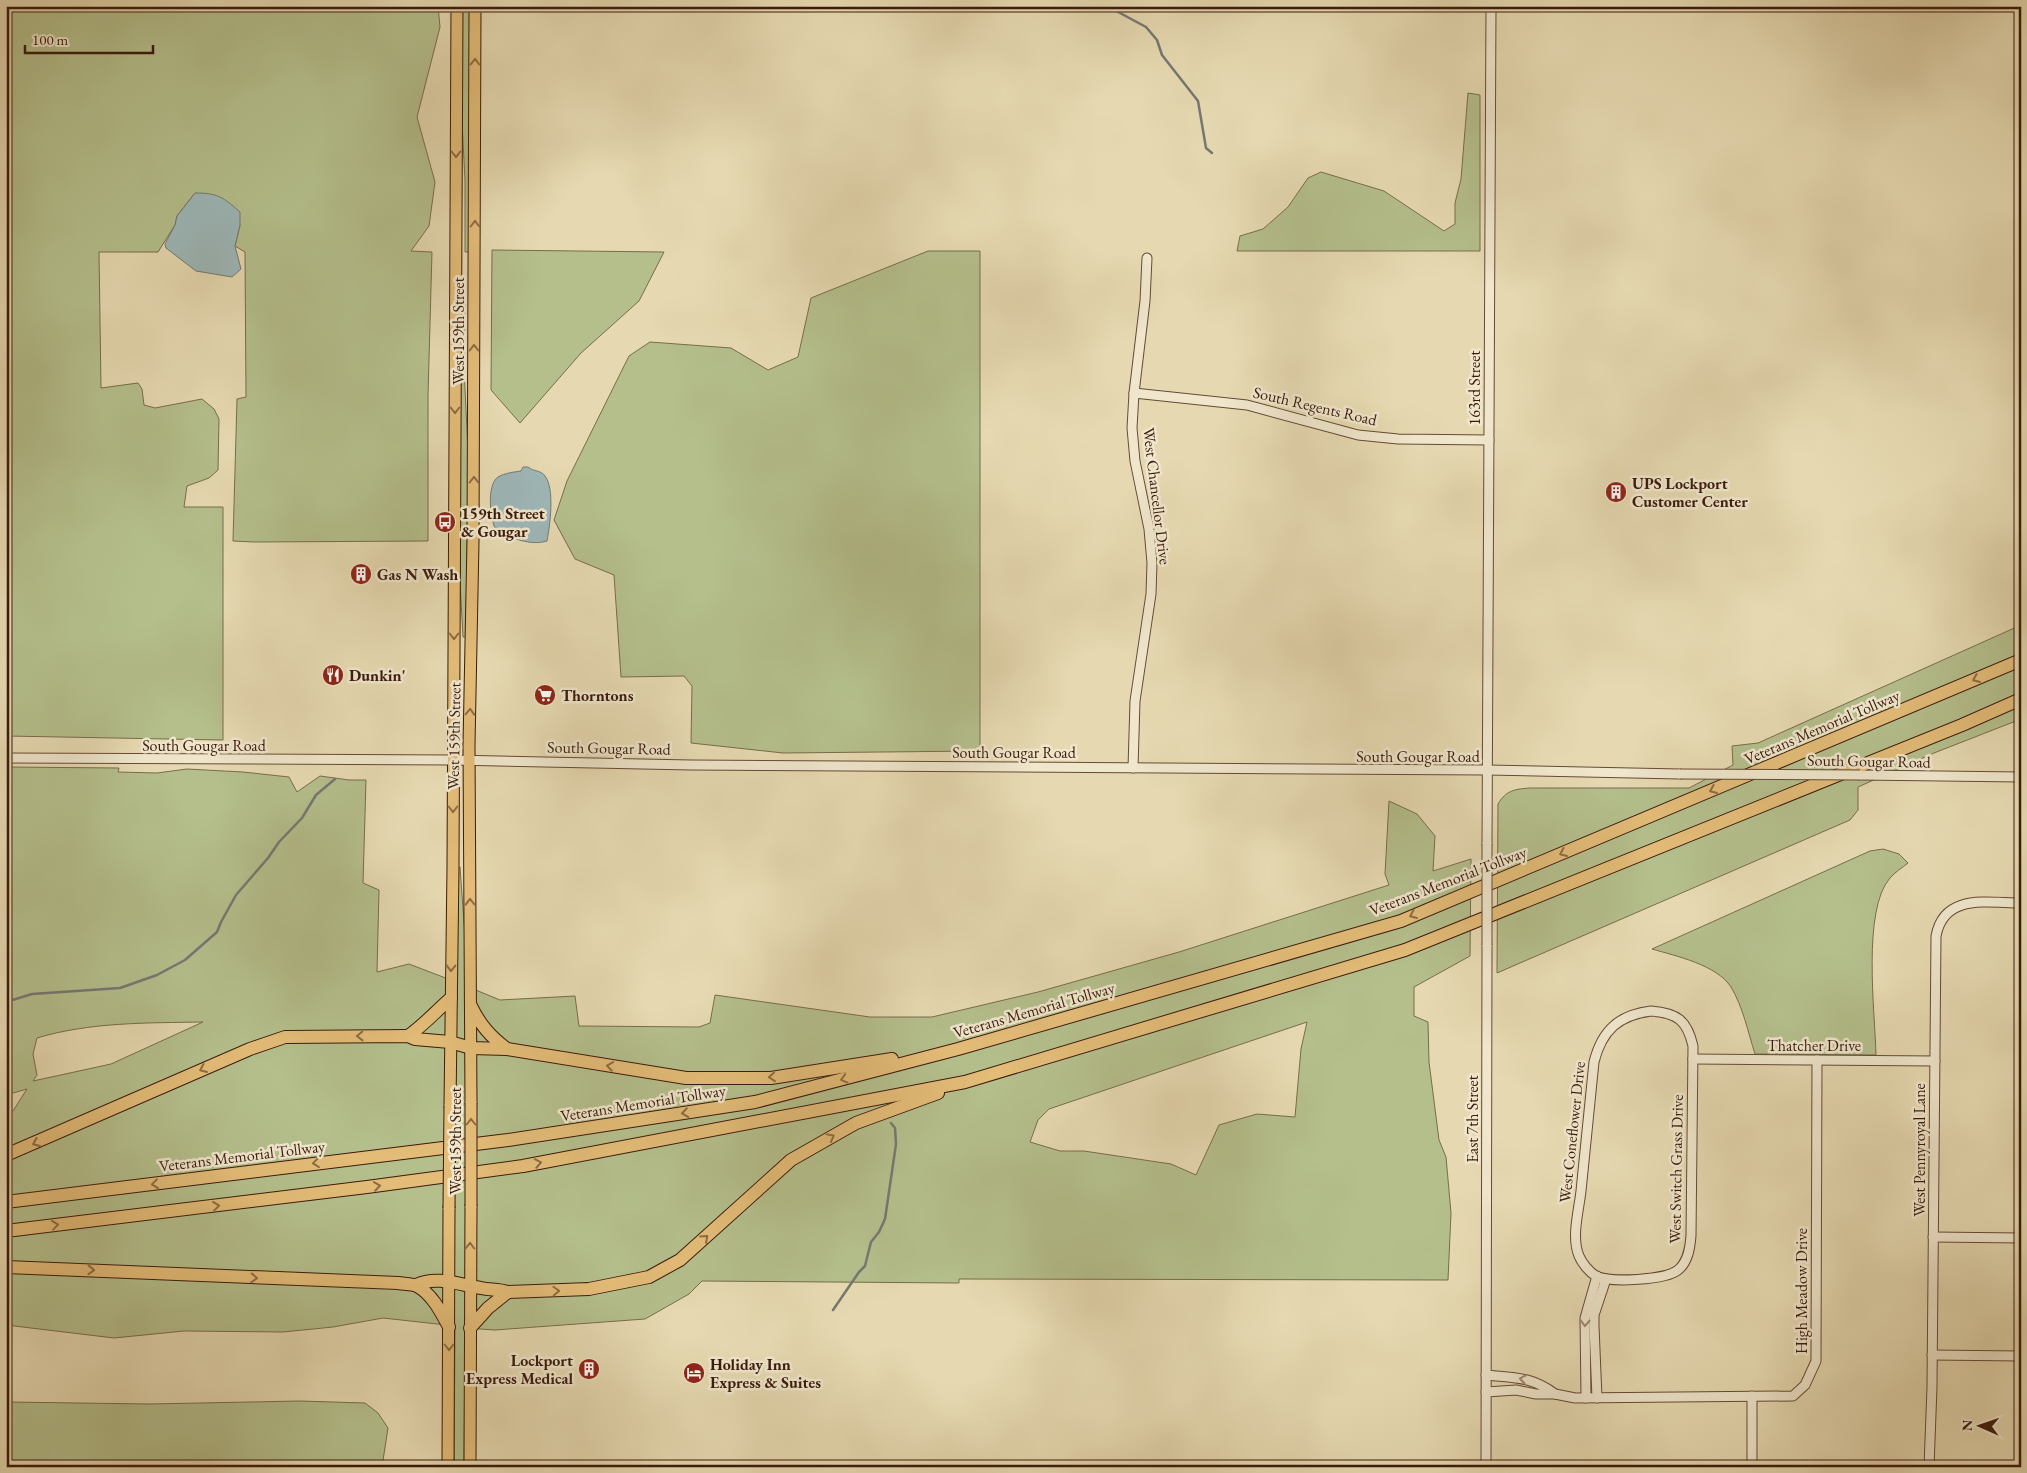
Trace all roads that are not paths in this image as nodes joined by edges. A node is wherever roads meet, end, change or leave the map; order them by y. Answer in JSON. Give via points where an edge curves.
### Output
{"nodes":[{"id":1,"x":457,"y":6,"type":"edge"},
{"id":2,"x":475,"y":6,"type":"edge"},
{"id":3,"x":1491,"y":6,"type":"edge"},
{"id":4,"x":1147,"y":258,"type":"dead end"},
{"id":5,"x":456,"y":273,"type":"junction"},
{"id":6,"x":474,"y":273,"type":"junction"},
{"id":7,"x":1134,"y":392,"type":"junction"},
{"id":8,"x":1489,"y":440,"type":"junction"},
{"id":9,"x":2021,"y":660,"type":"edge"},
{"id":10,"x":2021,"y":698,"type":"edge"},
{"id":11,"x":6,"y":758,"type":"edge"},
{"id":12,"x":453,"y":760,"type":"junction"},
{"id":13,"x":469,"y":761,"type":"junction"},
{"id":14,"x":1133,"y":768,"type":"junction"},
{"id":15,"x":1487,"y":770,"type":"junction"},
{"id":16,"x":2021,"y":778,"type":"edge"},
{"id":17,"x":2021,"y":903,"type":"edge"},
{"id":18,"x":451,"y":998,"type":"junction"},
{"id":19,"x":471,"y":1006,"type":"junction"},
{"id":20,"x":408,"y":1036,"type":"junction"},
{"id":21,"x":450,"y":1042,"type":"junction"},
{"id":22,"x":471,"y":1048,"type":"junction"},
{"id":23,"x":507,"y":1049,"type":"junction"},
{"id":24,"x":958,"y":1049,"type":"junction"},
{"id":25,"x":1693,"y":1059,"type":"junction"},
{"id":26,"x":1817,"y":1060,"type":"junction"},
{"id":27,"x":1935,"y":1061,"type":"junction"},
{"id":28,"x":983,"y":1077,"type":"junction"},
{"id":29,"x":1693,"y":1080,"type":"joint"},
{"id":30,"x":6,"y":1155,"type":"edge"},
{"id":31,"x":6,"y":1202,"type":"edge"},
{"id":32,"x":6,"y":1231,"type":"edge"},
{"id":33,"x":1933,"y":1237,"type":"junction"},
{"id":34,"x":2021,"y":1238,"type":"edge"},
{"id":35,"x":6,"y":1267,"type":"edge"},
{"id":36,"x":1601,"y":1277,"type":"junction"},
{"id":37,"x":449,"y":1281,"type":"junction"},
{"id":38,"x":416,"y":1285,"type":"junction"},
{"id":39,"x":470,"y":1286,"type":"junction"},
{"id":40,"x":508,"y":1292,"type":"junction"},
{"id":41,"x":449,"y":1326,"type":"junction"},
{"id":42,"x":470,"y":1328,"type":"junction"},
{"id":43,"x":1932,"y":1354,"type":"junction"},
{"id":44,"x":2021,"y":1356,"type":"edge"},
{"id":45,"x":1486,"y":1375,"type":"junction"},
{"id":46,"x":1486,"y":1392,"type":"junction"},
{"id":47,"x":1555,"y":1394,"type":"junction"},
{"id":48,"x":1752,"y":1396,"type":"junction"},
{"id":49,"x":1586,"y":1398,"type":"junction"},
{"id":50,"x":1597,"y":1398,"type":"junction"},
{"id":51,"x":448,"y":1467,"type":"edge"},
{"id":52,"x":470,"y":1467,"type":"edge"},
{"id":53,"x":1486,"y":1467,"type":"edge"},
{"id":54,"x":1752,"y":1467,"type":"edge"},
{"id":55,"x":1929,"y":1467,"type":"edge"}],
"edges":[{"from":1,"to":5,"type":"main road","name":"West 159th Street","one_way":true},
{"from":6,"to":2,"type":"main road","name":"West 159th Street","one_way":true},
{"from":3,"to":8,"type":"street","name":"163rd Street"},
{"from":4,"to":7,"type":"street","name":"West Chancellor Drive"},
{"from":5,"to":6,"type":"main road"},
{"from":5,"to":12,"type":"main road","name":"West 159th Street","one_way":true},
{"from":13,"to":6,"type":"main road","name":"West 159th Street","one_way":true},
{"from":7,"to":8,"type":"street","name":"South Regents Road","via":[[1246,405],[1358,435]]},
{"from":7,"to":14,"type":"street","name":"West Chancellor Drive","via":[[1132,428],[1135,461],[1149,529],[1152,563],[1150,602],[1135,702]]},
{"from":8,"to":15,"type":"street","name":"163rd Street"},
{"from":9,"to":24,"type":"highway","name":"Veterans Memorial Tollway","one_way":true,"via":[[1400,920]]},
{"from":10,"to":28,"type":"highway","via":[[1962,725],[1405,950]]},
{"from":11,"to":12,"type":"street","name":"South Gougar Road"},
{"from":12,"to":13,"type":"street","name":"South Gougar Road"},
{"from":12,"to":18,"type":"main road","name":"West 159th Street","one_way":true},
{"from":13,"to":14,"type":"street","name":"South Gougar Road"},
{"from":19,"to":13,"type":"main road","name":"West 159th Street","one_way":true},
{"from":14,"to":15,"type":"street","name":"South Gougar Road"},
{"from":15,"to":16,"type":"street","name":"South Gougar Road","bridge":true},
{"from":15,"to":45,"type":"street","name":"East 7th Street","bridge":true},
{"from":17,"to":27,"type":"street","name":"West Pennyroyal Lane","via":[[1965,904],[1943,916],[1938,925]]},
{"from":18,"to":20,"type":"highway"},
{"from":18,"to":21,"type":"main road","name":"West 159th Street"},
{"from":19,"to":22,"type":"main road","name":"West 159th Street"},
{"from":19,"to":23,"type":"highway","via":[[482,1026]]},
{"from":20,"to":21,"type":"highway"},
{"from":20,"to":30,"type":"highway","one_way":true,"via":[[285,1038],[250,1049]]},
{"from":21,"to":22,"type":"highway"},
{"from":21,"to":37,"type":"main road","name":"West 159th Street","bridge":true},
{"from":22,"to":23,"type":"highway"},
{"from":39,"to":22,"type":"main road","name":"West 159th Street","one_way":true,"bridge":true},
{"from":24,"to":23,"type":"highway","one_way":true,"via":[[772,1078],[686,1078]]},
{"from":24,"to":31,"type":"highway","name":"Veterans Memorial Tollway","one_way":true,"via":[[755,1102],[508,1140]]},
{"from":25,"to":26,"type":"street","name":"Thatcher Drive"},
{"from":25,"to":29,"type":"street","name":"West Coneflower Drive"},
{"from":25,"to":36,"type":"street","name":"West Coneflower Drive","via":[[1687,1026],[1671,1014],[1662,1012],[1639,1013],[1619,1021],[1603,1037],[1598,1048],[1576,1237],[1578,1256],[1590,1272]]},
{"from":26,"to":27,"type":"street","name":"Thatcher Drive"},
{"from":26,"to":48,"type":"street","name":"High Meadow Drive","via":[[1816,1362],[1793,1396]]},
{"from":27,"to":33,"type":"street","name":"West Pennyroyal Lane"},
{"from":32,"to":28,"type":"highway","one_way":true,"via":[[522,1166]]},
{"from":40,"to":28,"type":"highway","one_way":true,"via":[[589,1289],[650,1277],[680,1260],[791,1160],[856,1124]]},
{"from":29,"to":36,"type":"street","name":"West Switch Grass Drive","via":[[1691,1236],[1686,1260],[1680,1269],[1663,1277]]},
{"from":33,"to":34,"type":"street"},
{"from":33,"to":43,"type":"street","name":"West Pennyroyal Lane"},
{"from":35,"to":38,"type":"highway","one_way":true},
{"from":36,"to":49,"type":"street","one_way":true,"via":[[1585,1318]]},
{"from":36,"to":50,"type":"street","via":[[1594,1315]]},
{"from":37,"to":38,"type":"highway"},
{"from":37,"to":39,"type":"highway"},
{"from":37,"to":41,"type":"main road","name":"West 159th Street"},
{"from":38,"to":41,"type":"highway","via":[[437,1305]]},
{"from":39,"to":40,"type":"highway"},
{"from":39,"to":42,"type":"main road","name":"West 159th Street"},
{"from":40,"to":42,"type":"highway"},
{"from":41,"to":51,"type":"main road","name":"West 159th Street","one_way":true},
{"from":42,"to":52,"type":"main road","name":"West 159th Street"},
{"from":43,"to":44,"type":"street"},
{"from":43,"to":55,"type":"street","name":"West Pennyroyal Lane"},
{"from":45,"to":46,"type":"street","name":"East 7th Street"},
{"from":47,"to":45,"type":"street","name":"High Meadow Drive","one_way":true,"via":[[1530,1380]]},
{"from":46,"to":47,"type":"street","name":"High Meadow Drive","via":[[1516,1390]]},
{"from":46,"to":53,"type":"street","name":"East 7th Street"},
{"from":47,"to":49,"type":"street","name":"High Meadow Drive"},
{"from":48,"to":50,"type":"street","name":"High Meadow Drive"},
{"from":48,"to":54,"type":"street"},
{"from":49,"to":50,"type":"street","name":"High Meadow Drive"}]}
